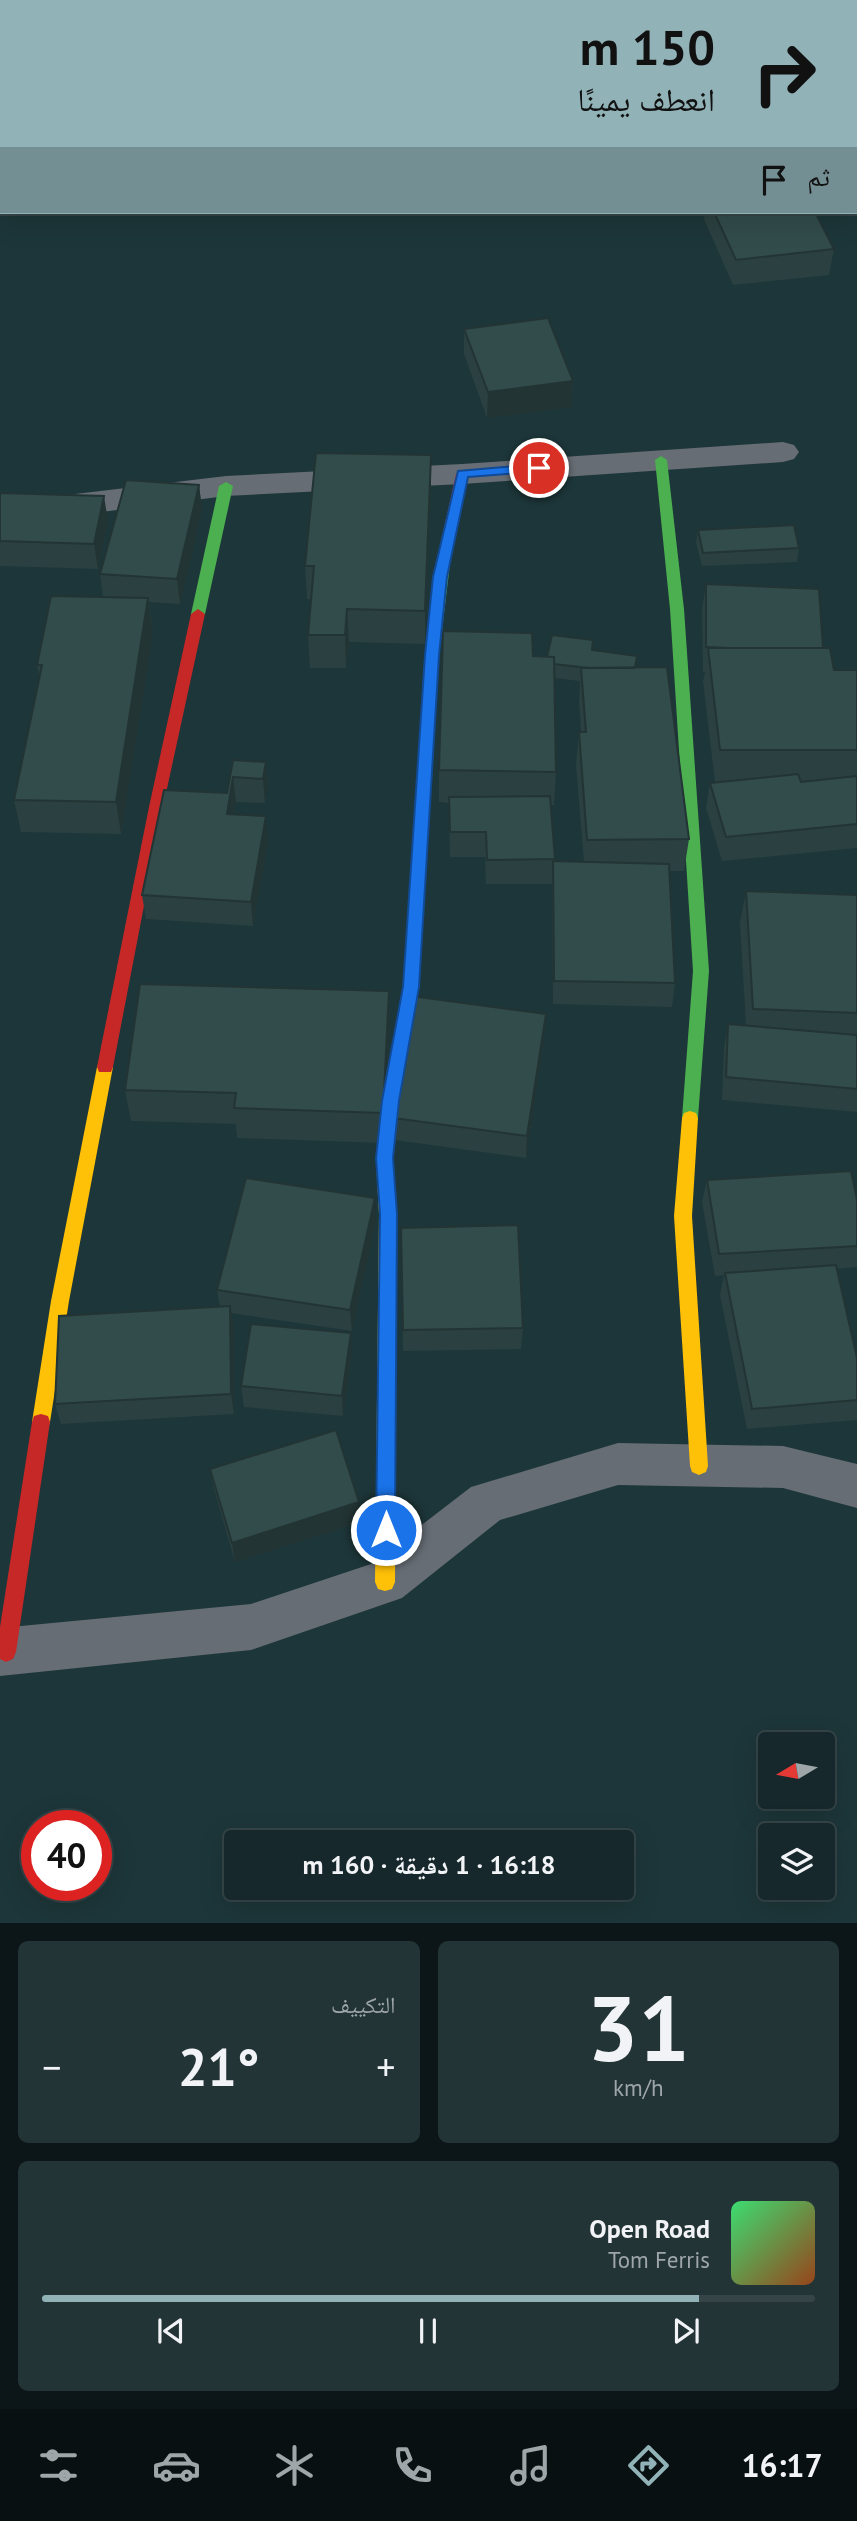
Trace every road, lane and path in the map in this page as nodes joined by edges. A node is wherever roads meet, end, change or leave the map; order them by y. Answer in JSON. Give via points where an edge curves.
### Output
{"nodes":[{"id":1,"x":783,"y":452,"type":"dead end"},
{"id":2,"x":661,"y":460,"type":"junction"},
{"id":3,"x":462,"y":474,"type":"junction"},
{"id":4,"x":226,"y":486,"type":"junction"},
{"id":5,"x":0,"y":514,"type":"edge"},
{"id":6,"x":699,"y":1466,"type":"junction"},
{"id":7,"x":857,"y":1486,"type":"edge"},
{"id":8,"x":385,"y":1583,"type":"junction"},
{"id":9,"x":3,"y":1652,"type":"edge"}],
"edges":[{"from":1,"to":2,"type":"street"},
{"from":2,"to":3,"type":"street"},
{"from":2,"to":6,"type":"street","via":[[677,609],[701,971],[683,1216]]},
{"from":3,"to":4,"type":"street"},
{"from":3,"to":8,"type":"street","via":[[440,577],[411,987],[384,1158],[388,1214]]},
{"from":4,"to":5,"type":"street"},
{"from":4,"to":9,"type":"street","via":[[156,807],[61,1301]]},
{"from":6,"to":7,"type":"street","via":[[783,1468]]},
{"from":6,"to":8,"type":"street","via":[[618,1464],[487,1502]]},
{"from":8,"to":9,"type":"street","via":[[251,1627]]}]}
